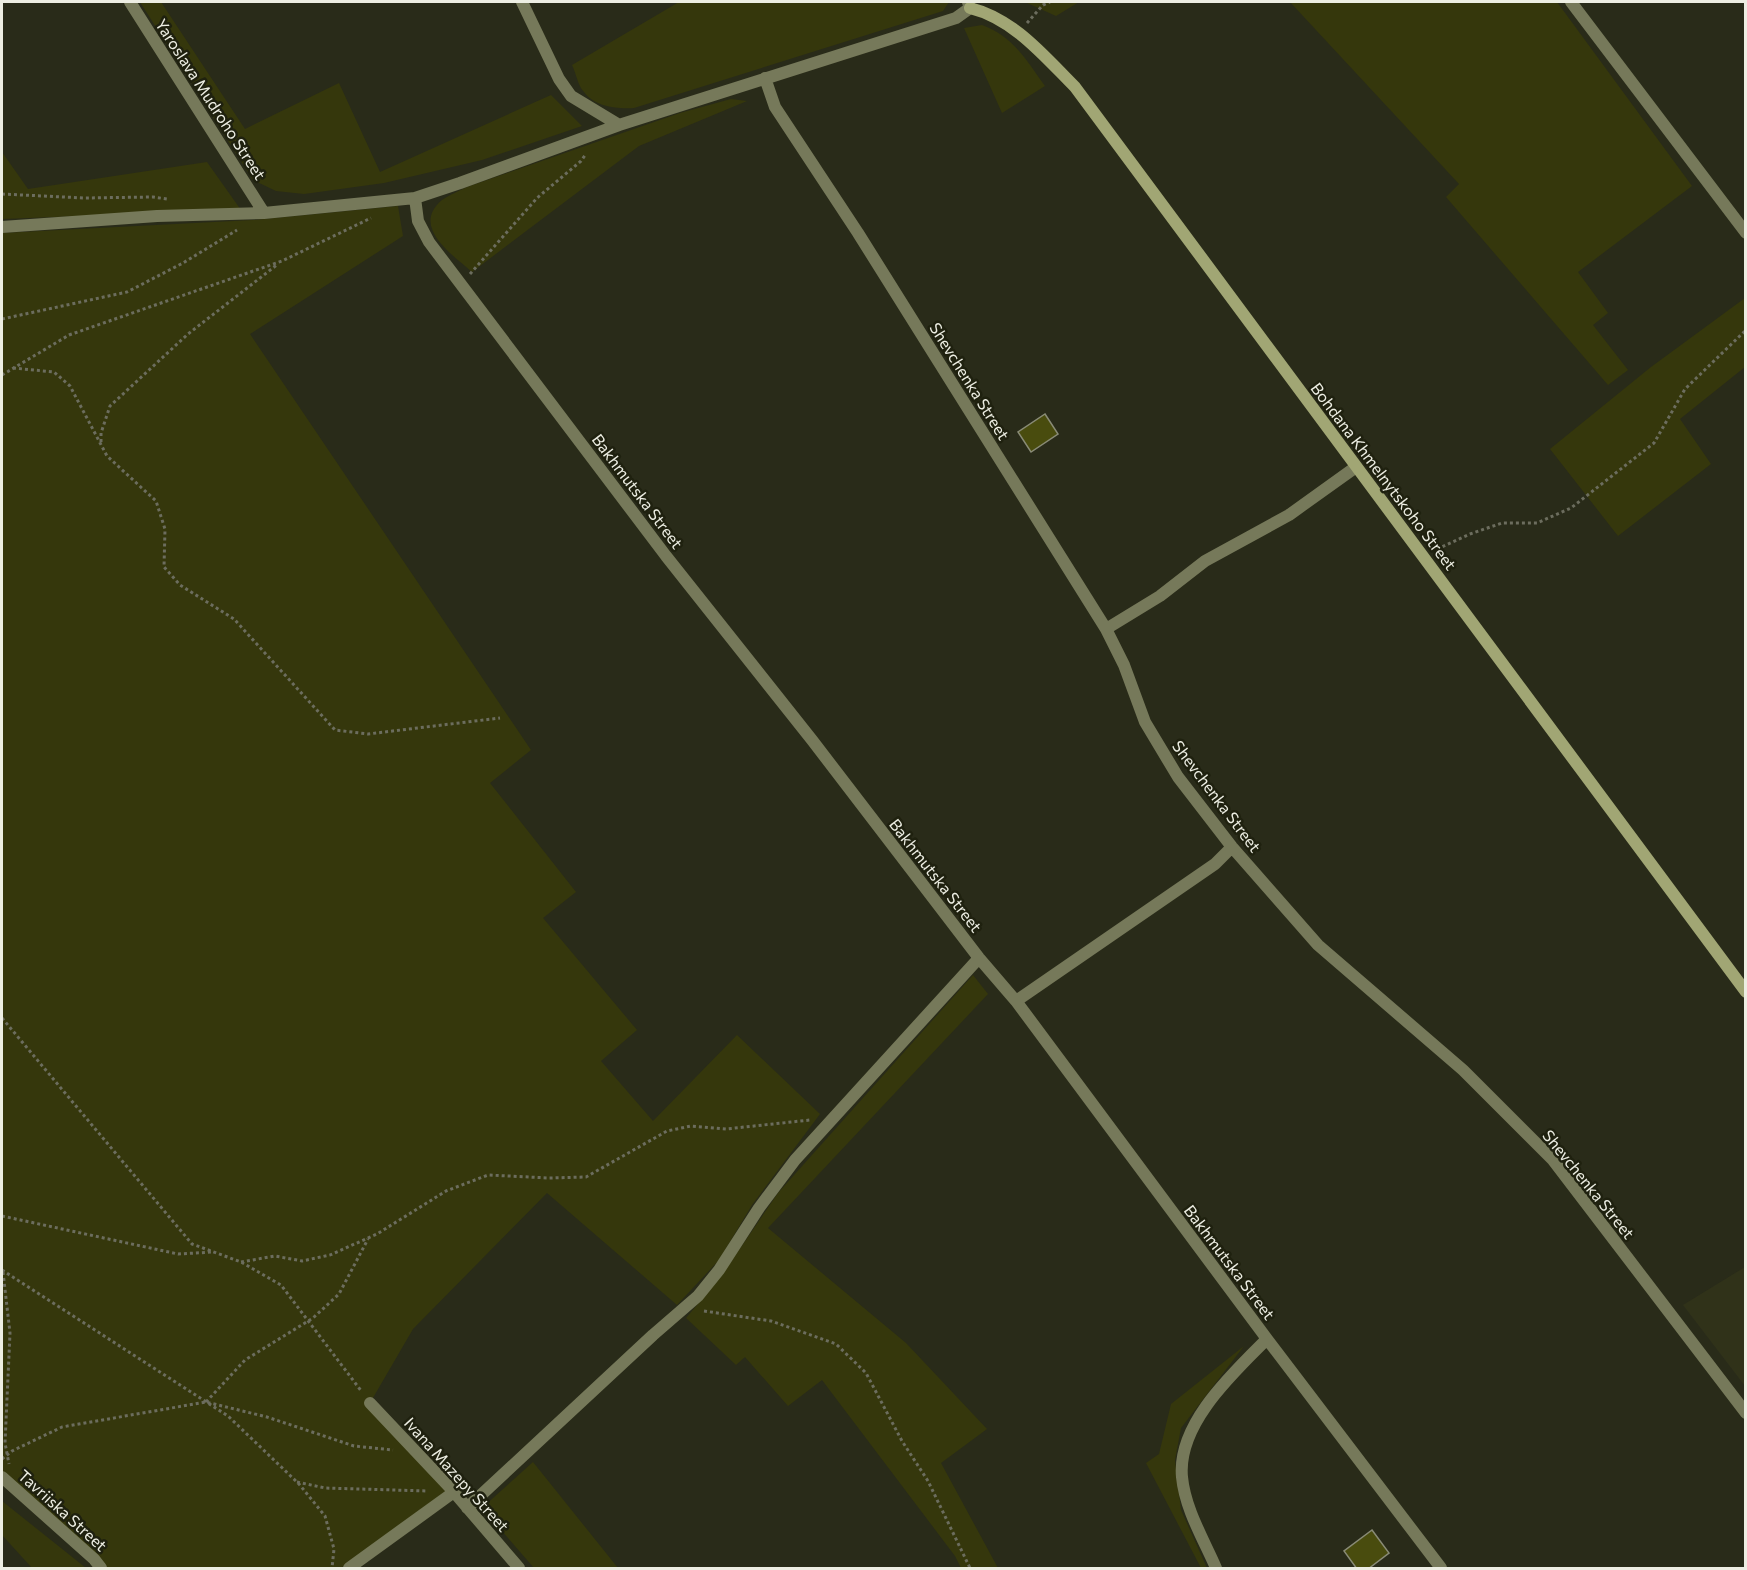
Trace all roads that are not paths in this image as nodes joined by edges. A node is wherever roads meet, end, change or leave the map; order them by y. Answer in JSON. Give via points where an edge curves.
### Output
{"nodes":[{"id":1,"x":130,"y":2,"type":"edge"},
{"id":2,"x":522,"y":2,"type":"edge"},
{"id":3,"x":1571,"y":2,"type":"edge"},
{"id":4,"x":969,"y":5,"type":"edge"},
{"id":5,"x":765,"y":78,"type":"junction"},
{"id":6,"x":619,"y":124,"type":"junction"},
{"id":7,"x":415,"y":198,"type":"junction"},
{"id":8,"x":264,"y":213,"type":"junction"},
{"id":9,"x":2,"y":227,"type":"edge"},
{"id":10,"x":1746,"y":233,"type":"edge"},
{"id":11,"x":1356,"y":467,"type":"junction"},
{"id":12,"x":1106,"y":629,"type":"junction"},
{"id":13,"x":1232,"y":848,"type":"junction"},
{"id":14,"x":979,"y":958,"type":"junction"},
{"id":15,"x":1746,"y":992,"type":"edge"},
{"id":16,"x":1016,"y":1001,"type":"junction"},
{"id":17,"x":1267,"y":1339,"type":"junction"},
{"id":18,"x":370,"y":1403,"type":"road end"},
{"id":19,"x":1746,"y":1413,"type":"edge"},
{"id":20,"x":2,"y":1477,"type":"edge"},
{"id":21,"x":454,"y":1492,"type":"junction"},
{"id":22,"x":467,"y":1508,"type":"junction"},
{"id":23,"x":101,"y":1569,"type":"edge"},
{"id":24,"x":349,"y":1569,"type":"edge"},
{"id":25,"x":519,"y":1569,"type":"edge"},
{"id":26,"x":1216,"y":1569,"type":"edge"},
{"id":27,"x":1441,"y":1569,"type":"edge"}],
"edges":[{"from":1,"to":8,"type":"street","name":"Yaroslava Mudroho Street"},
{"from":2,"to":6,"type":"street","via":[[571,96]]},
{"from":3,"to":10,"type":"street"},
{"from":4,"to":5,"type":"street","via":[[956,18]]},
{"from":4,"to":11,"type":"street","name":"Bohdana Khmelnytskoho Street","via":[[1019,33],[1075,87]]},
{"from":5,"to":6,"type":"street"},
{"from":5,"to":12,"type":"street","name":"Shevchenka Street","via":[[775,107]]},
{"from":6,"to":7,"type":"street"},
{"from":7,"to":8,"type":"street"},
{"from":7,"to":14,"type":"street","name":"Bakhmutska Street","via":[[418,221],[461,284],[666,556]]},
{"from":8,"to":9,"type":"street"},
{"from":11,"to":12,"type":"street","via":[[1289,515],[1205,561],[1160,596]]},
{"from":11,"to":15,"type":"street","name":"Bohdana Khmelnytskoho Street"},
{"from":12,"to":13,"type":"street","name":"Shevchenka Street","via":[[1145,722],[1179,777]]},
{"from":13,"to":16,"type":"street","via":[[1215,864]]},
{"from":13,"to":19,"type":"street","name":"Shevchenka Street","via":[[1318,945],[1463,1070],[1553,1160]]},
{"from":14,"to":16,"type":"street","name":"Bakhmutska Street"},
{"from":14,"to":22,"type":"street","via":[[795,1160],[698,1296]]},
{"from":16,"to":17,"type":"street","name":"Bakhmutska Street"},
{"from":17,"to":26,"type":"street","via":[[1210,1399],[1184,1452],[1182,1477],[1188,1502]]},
{"from":17,"to":27,"type":"street","name":"Bakhmutska Street"},
{"from":18,"to":21,"type":"street","name":"Ivana Mazepy Street"},
{"from":20,"to":23,"type":"street","name":"Tavriiska Street"},
{"from":21,"to":22,"type":"street","name":"Ivana Mazepy Street"},
{"from":21,"to":24,"type":"street"},
{"from":22,"to":25,"type":"street","name":"Ivana Mazepy Street"}]}
